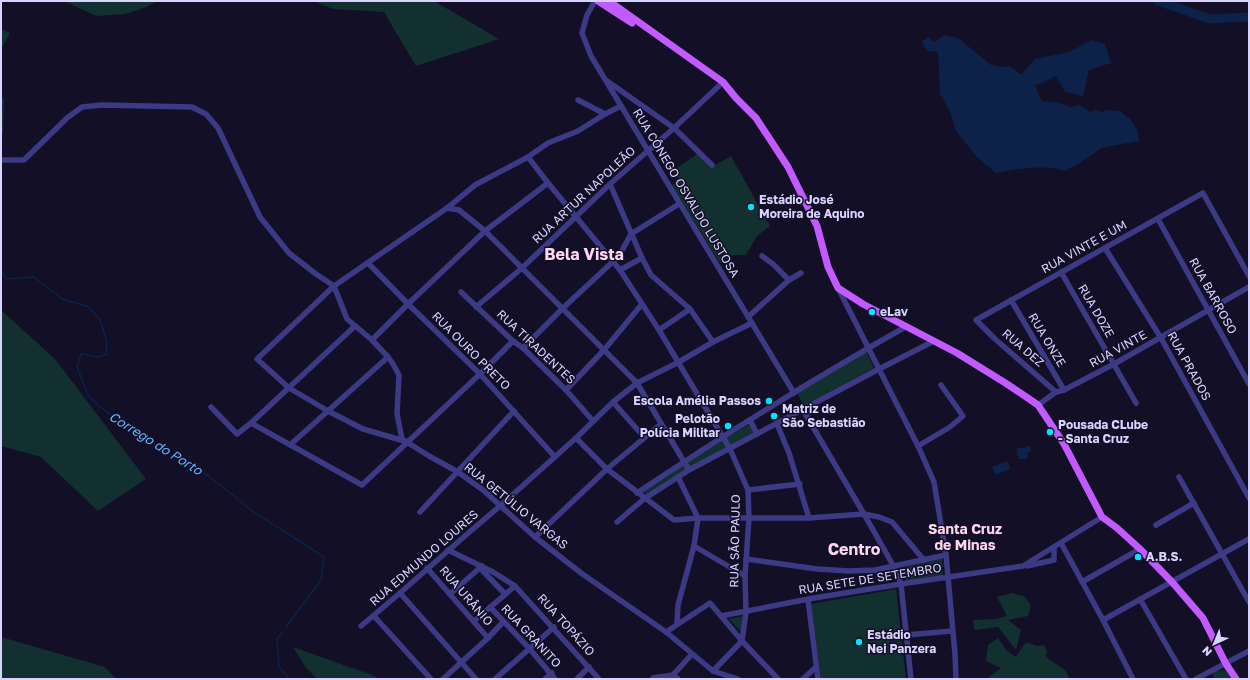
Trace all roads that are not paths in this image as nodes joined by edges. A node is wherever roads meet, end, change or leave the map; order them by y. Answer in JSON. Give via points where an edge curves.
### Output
{"nodes":[{"id":1,"x":597,"y":1,"type":"edge"},
{"id":2,"x":609,"y":1,"type":"edge"},
{"id":3,"x":670,"y":47,"type":"junction"},
{"id":4,"x":606,"y":79,"type":"junction"},
{"id":5,"x":721,"y":83,"type":"junction"},
{"id":6,"x":578,"y":100,"type":"dead end"},
{"id":7,"x":620,"y":106,"type":"junction"},
{"id":8,"x":605,"y":114,"type":"junction"},
{"id":9,"x":674,"y":128,"type":"junction"},
{"id":10,"x":647,"y":151,"type":"junction"},
{"id":11,"x":528,"y":157,"type":"junction"},
{"id":12,"x":1,"y":160,"type":"edge"},
{"id":13,"x":712,"y":165,"type":"dead end"},
{"id":14,"x":548,"y":183,"type":"junction"},
{"id":15,"x":610,"y":184,"type":"junction"},
{"id":16,"x":679,"y":204,"type":"junction"},
{"id":17,"x":447,"y":208,"type":"junction"},
{"id":18,"x":577,"y":217,"type":"junction"},
{"id":19,"x":1158,"y":219,"type":"junction"},
{"id":20,"x":485,"y":231,"type":"junction"},
{"id":21,"x":631,"y":234,"type":"junction"},
{"id":22,"x":1105,"y":248,"type":"junction"},
{"id":23,"x":762,"y":256,"type":"dead end"},
{"id":24,"x":642,"y":258,"type":"junction"},
{"id":25,"x":614,"y":262,"type":"junction"},
{"id":26,"x":368,"y":263,"type":"junction"},
{"id":27,"x":522,"y":268,"type":"junction"},
{"id":28,"x":620,"y":270,"type":"junction"},
{"id":29,"x":1061,"y":272,"type":"junction"},
{"id":30,"x":801,"y":273,"type":"dead end"},
{"id":31,"x":1249,"y":276,"type":"edge"},
{"id":32,"x":789,"y":280,"type":"junction"},
{"id":33,"x":334,"y":286,"type":"junction"},
{"id":34,"x":1249,"y":287,"type":"edge"},
{"id":35,"x":838,"y":288,"type":"junction"},
{"id":36,"x":461,"y":292,"type":"dead end"},
{"id":37,"x":1011,"y":300,"type":"junction"},
{"id":38,"x":408,"y":304,"type":"junction"},
{"id":39,"x":642,"y":304,"type":"junction"},
{"id":40,"x":476,"y":307,"type":"junction"},
{"id":41,"x":563,"y":308,"type":"junction"},
{"id":42,"x":690,"y":309,"type":"junction"},
{"id":43,"x":1208,"y":311,"type":"junction"},
{"id":44,"x":748,"y":316,"type":"junction"},
{"id":45,"x":976,"y":320,"type":"joint"},
{"id":46,"x":752,"y":323,"type":"junction"},
{"id":47,"x":355,"y":326,"type":"junction"},
{"id":48,"x":907,"y":326,"type":"junction"},
{"id":49,"x":659,"y":330,"type":"junction"},
{"id":50,"x":1161,"y":338,"type":"junction"},
{"id":51,"x":372,"y":340,"type":"junction"},
{"id":52,"x":514,"y":341,"type":"junction"},
{"id":53,"x":934,"y":341,"type":"junction"},
{"id":54,"x":713,"y":342,"type":"junction"},
{"id":55,"x":523,"y":348,"type":"junction"},
{"id":56,"x":868,"y":349,"type":"junction"},
{"id":57,"x":604,"y":350,"type":"junction"},
{"id":58,"x":388,"y":357,"type":"junction"},
{"id":59,"x":678,"y":362,"type":"junction"},
{"id":60,"x":1114,"y":364,"type":"junction"},
{"id":61,"x":879,"y":369,"type":"junction"},
{"id":62,"x":480,"y":374,"type":"junction"},
{"id":63,"x":637,"y":383,"type":"junction"},
{"id":64,"x":1249,"y":384,"type":"edge"},
{"id":65,"x":941,"y":385,"type":"dead end"},
{"id":66,"x":289,"y":388,"type":"junction"},
{"id":67,"x":566,"y":390,"type":"junction"},
{"id":68,"x":1064,"y":390,"type":"junction"},
{"id":69,"x":1056,"y":392,"type":"junction"},
{"id":70,"x":794,"y":393,"type":"junction"},
{"id":71,"x":613,"y":402,"type":"junction"},
{"id":72,"x":1136,"y":403,"type":"dead end"},
{"id":73,"x":1038,"y":405,"type":"junction"},
{"id":74,"x":210,"y":407,"type":"dead end"},
{"id":75,"x":803,"y":410,"type":"junction"},
{"id":76,"x":328,"y":411,"type":"junction"},
{"id":77,"x":514,"y":411,"type":"junction"},
{"id":78,"x":750,"y":420,"type":"junction"},
{"id":79,"x":593,"y":421,"type":"junction"},
{"id":80,"x":251,"y":423,"type":"junction"},
{"id":81,"x":661,"y":424,"type":"junction"},
{"id":82,"x":777,"y":424,"type":"junction"},
{"id":83,"x":757,"y":434,"type":"junction"},
{"id":84,"x":644,"y":437,"type":"junction"},
{"id":85,"x":723,"y":437,"type":"junction"},
{"id":86,"x":576,"y":438,"type":"junction"},
{"id":87,"x":408,"y":442,"type":"junction"},
{"id":88,"x":290,"y":445,"type":"junction"},
{"id":89,"x":918,"y":446,"type":"junction"},
{"id":90,"x":730,"y":449,"type":"junction"},
{"id":91,"x":555,"y":457,"type":"junction"},
{"id":92,"x":684,"y":462,"type":"junction"},
{"id":93,"x":607,"y":470,"type":"junction"},
{"id":94,"x":689,"y":470,"type":"junction"},
{"id":95,"x":458,"y":472,"type":"junction"},
{"id":96,"x":678,"y":477,"type":"junction"},
{"id":97,"x":1179,"y":477,"type":"dead end"},
{"id":98,"x":800,"y":484,"type":"junction"},
{"id":99,"x":748,"y":490,"type":"junction"},
{"id":100,"x":637,"y":493,"type":"junction"},
{"id":101,"x":1249,"y":498,"type":"edge"},
{"id":102,"x":644,"y":499,"type":"junction"},
{"id":103,"x":1194,"y":503,"type":"junction"},
{"id":104,"x":500,"y":506,"type":"junction"},
{"id":105,"x":420,"y":512,"type":"dead end"},
{"id":106,"x":864,"y":514,"type":"junction"},
{"id":107,"x":1102,"y":517,"type":"junction"},
{"id":108,"x":698,"y":518,"type":"junction"},
{"id":109,"x":749,"y":518,"type":"junction"},
{"id":110,"x":809,"y":518,"type":"junction"},
{"id":111,"x":617,"y":522,"type":"dead end"},
{"id":112,"x":1156,"y":525,"type":"dead end"},
{"id":113,"x":535,"y":537,"type":"junction"},
{"id":114,"x":1249,"y":539,"type":"edge"},
{"id":115,"x":1061,"y":543,"type":"junction"},
{"id":116,"x":694,"y":546,"type":"junction"},
{"id":117,"x":1054,"y":547,"type":"junction"},
{"id":118,"x":1140,"y":549,"type":"junction"},
{"id":119,"x":448,"y":550,"type":"junction"},
{"id":120,"x":1222,"y":554,"type":"junction"},
{"id":121,"x":946,"y":555,"type":"junction"},
{"id":122,"x":746,"y":559,"type":"junction"},
{"id":123,"x":924,"y":560,"type":"junction"},
{"id":124,"x":1023,"y":566,"type":"junction"},
{"id":125,"x":481,"y":567,"type":"junction"},
{"id":126,"x":894,"y":567,"type":"junction"},
{"id":127,"x":427,"y":568,"type":"junction"},
{"id":128,"x":745,"y":576,"type":"junction"},
{"id":129,"x":947,"y":578,"type":"junction"},
{"id":130,"x":1082,"y":582,"type":"junction"},
{"id":131,"x":1172,"y":582,"type":"junction"},
{"id":132,"x":901,"y":584,"type":"junction"},
{"id":133,"x":515,"y":586,"type":"junction"},
{"id":134,"x":400,"y":593,"type":"junction"},
{"id":135,"x":450,"y":594,"type":"junction"},
{"id":136,"x":505,"y":594,"type":"junction"},
{"id":137,"x":1140,"y":599,"type":"junction"},
{"id":138,"x":808,"y":600,"type":"junction"},
{"id":139,"x":1249,"y":602,"type":"edge"},
{"id":140,"x":490,"y":607,"type":"junction"},
{"id":141,"x":746,"y":612,"type":"junction"},
{"id":142,"x":374,"y":616,"type":"junction"},
{"id":143,"x":721,"y":616,"type":"junction"},
{"id":144,"x":1103,"y":620,"type":"junction"},
{"id":145,"x":474,"y":622,"type":"junction"},
{"id":146,"x":503,"y":622,"type":"junction"},
{"id":147,"x":677,"y":624,"type":"junction"},
{"id":148,"x":361,"y":626,"type":"dead end"},
{"id":149,"x":554,"y":627,"type":"junction"},
{"id":150,"x":952,"y":631,"type":"junction"},
{"id":151,"x":666,"y":632,"type":"junction"},
{"id":152,"x":906,"y":635,"type":"junction"},
{"id":153,"x":488,"y":638,"type":"junction"},
{"id":154,"x":742,"y":641,"type":"junction"},
{"id":155,"x":529,"y":648,"type":"junction"},
{"id":156,"x":1249,"y":651,"type":"edge"},
{"id":157,"x":692,"y":654,"type":"junction"},
{"id":158,"x":461,"y":663,"type":"junction"},
{"id":159,"x":1226,"y":664,"type":"junction"},
{"id":160,"x":589,"y":667,"type":"junction"},
{"id":161,"x":816,"y":667,"type":"junction"},
{"id":162,"x":713,"y":671,"type":"junction"},
{"id":163,"x":552,"y":673,"type":"junction"},
{"id":164,"x":675,"y":677,"type":"edge"},
{"id":165,"x":653,"y":678,"type":"dead end"},
{"id":166,"x":431,"y":679,"type":"edge"},
{"id":167,"x":443,"y":679,"type":"edge"},
{"id":168,"x":476,"y":679,"type":"edge"},
{"id":169,"x":495,"y":679,"type":"edge"},
{"id":170,"x":545,"y":679,"type":"edge"},
{"id":171,"x":556,"y":679,"type":"edge"},
{"id":172,"x":577,"y":679,"type":"edge"},
{"id":173,"x":600,"y":679,"type":"edge"},
{"id":174,"x":738,"y":679,"type":"edge"},
{"id":175,"x":778,"y":679,"type":"edge"},
{"id":176,"x":803,"y":679,"type":"edge"},
{"id":177,"x":818,"y":679,"type":"edge"},
{"id":178,"x":911,"y":679,"type":"edge"},
{"id":179,"x":956,"y":679,"type":"edge"},
{"id":180,"x":1132,"y":679,"type":"edge"},
{"id":181,"x":1186,"y":679,"type":"edge"},
{"id":182,"x":1196,"y":679,"type":"edge"},
{"id":183,"x":1236,"y":679,"type":"edge"}],
"edges":[{"from":1,"to":3,"type":"main road"},
{"from":1,"to":4,"type":"street","name":"RUA CÔNEGO OSVALDO LUSTOSA","via":[[587,15],[582,33],[591,56]]},
{"from":2,"to":3,"type":"main road"},
{"from":3,"to":5,"type":"main road"},
{"from":4,"to":7,"type":"street","name":"RUA CÔNEGO OSVALDO LUSTOSA"},
{"from":4,"to":9,"type":"street"},
{"from":5,"to":9,"type":"street","name":"RUA ARTUR NAPOLEÃO"},
{"from":5,"to":35,"type":"main road","via":[[756,118],[788,167],[817,226],[828,267]]},
{"from":6,"to":8,"type":"street"},
{"from":7,"to":8,"type":"street"},
{"from":7,"to":10,"type":"street","name":"RUA CÔNEGO OSVALDO LUSTOSA"},
{"from":8,"to":11,"type":"street","via":[[578,131],[548,143]]},
{"from":9,"to":10,"type":"street","name":"RUA ARTUR NAPOLEÃO"},
{"from":9,"to":13,"type":"street"},
{"from":10,"to":15,"type":"street","name":"RUA ARTUR NAPOLEÃO"},
{"from":10,"to":16,"type":"street","name":"RUA CÔNEGO OSVALDO LUSTOSA"},
{"from":11,"to":14,"type":"street","name":"RUA SÃO PAULO"},
{"from":11,"to":17,"type":"street","via":[[475,185]]},
{"from":12,"to":33,"type":"street","via":[[24,160],[82,107],[192,107],[206,114],[218,128],[260,217],[289,253]]},
{"from":14,"to":18,"type":"street","name":"RUA SÃO PAULO"},
{"from":14,"to":20,"type":"street"},
{"from":15,"to":18,"type":"street","name":"RUA ARTUR NAPOLEÃO"},
{"from":15,"to":21,"type":"street"},
{"from":16,"to":21,"type":"street"},
{"from":16,"to":44,"type":"street","name":"RUA CÔNEGO OSVALDO LUSTOSA"},
{"from":17,"to":20,"type":"street","via":[[459,210]]},
{"from":17,"to":26,"type":"street"},
{"from":18,"to":25,"type":"street","name":"RUA SÃO PAULO"},
{"from":18,"to":27,"type":"street","name":"RUA ARTUR NAPOLEÃO"},
{"from":19,"to":22,"type":"street","name":"RUA VINTE E UM"},
{"from":19,"to":31,"type":"street","name":"RUA VINTE E UM","via":[[1203,193]]},
{"from":19,"to":43,"type":"street","name":"RUA BARROSO"},
{"from":20,"to":27,"type":"street"},
{"from":20,"to":38,"type":"street"},
{"from":21,"to":24,"type":"street"},
{"from":21,"to":25,"type":"street"},
{"from":22,"to":29,"type":"street","name":"RUA VINTE E UM"},
{"from":22,"to":50,"type":"street","name":"RUA PRADOS"},
{"from":23,"to":32,"type":"street"},
{"from":24,"to":28,"type":"street"},
{"from":24,"to":42,"type":"street","via":[[651,275]]},
{"from":25,"to":28,"type":"street","name":"RUA SÃO PAULO"},
{"from":25,"to":41,"type":"street"},
{"from":26,"to":33,"type":"street"},
{"from":26,"to":38,"type":"street","name":"RUA OURO PRETO"},
{"from":27,"to":40,"type":"street","name":"RUA ARTUR NAPOLEÃO"},
{"from":27,"to":41,"type":"street"},
{"from":28,"to":39,"type":"street","name":"RUA SÃO PAULO"},
{"from":29,"to":37,"type":"street","name":"RUA VINTE E UM"},
{"from":29,"to":60,"type":"street","name":"RUA DOZE"},
{"from":30,"to":32,"type":"street"},
{"from":32,"to":44,"type":"street"},
{"from":33,"to":47,"type":"street","name":"RUA GETÚLIO VARGAS","via":[[347,319]]},
{"from":33,"to":66,"type":"street","via":[[257,359]]},
{"from":34,"to":43,"type":"street","name":"RUA VINTE"},
{"from":35,"to":48,"type":"main road"},
{"from":35,"to":56,"type":"street"},
{"from":36,"to":40,"type":"street","name":"RUA TIRADENTES"},
{"from":37,"to":45,"type":"street","name":"RUA VINTE E UM"},
{"from":37,"to":68,"type":"street","name":"RUA ONZE"},
{"from":38,"to":51,"type":"street"},
{"from":38,"to":62,"type":"street","name":"RUA OURO PRETO"},
{"from":39,"to":49,"type":"street","name":"RUA SÃO PAULO"},
{"from":39,"to":57,"type":"street"},
{"from":40,"to":52,"type":"street","name":"RUA TIRADENTES"},
{"from":41,"to":55,"type":"street"},
{"from":41,"to":57,"type":"street"},
{"from":42,"to":49,"type":"street"},
{"from":42,"to":54,"type":"street"},
{"from":43,"to":50,"type":"street","name":"RUA VINTE"},
{"from":43,"to":64,"type":"street","name":"RUA BARROSO"},
{"from":44,"to":46,"type":"street","name":"RUA CÔNEGO OSVALDO LUSTOSA"},
{"from":45,"to":69,"type":"street","name":"RUA DEZ","via":[[994,339]]},
{"from":46,"to":54,"type":"street","name":"RUA EDMUNDO LOURES"},
{"from":46,"to":70,"type":"street","name":"RUA CÔNEGO OSVALDO LUSTOSA"},
{"from":47,"to":51,"type":"street","name":"RUA GETÚLIO VARGAS"},
{"from":47,"to":66,"type":"street"},
{"from":48,"to":53,"type":"main road"},
{"from":48,"to":56,"type":"street"},
{"from":49,"to":59,"type":"street","name":"RUA SÃO PAULO"},
{"from":50,"to":60,"type":"street","name":"RUA VINTE"},
{"from":50,"to":101,"type":"street","name":"RUA PRADOS"},
{"from":51,"to":58,"type":"street","name":"RUA GETÚLIO VARGAS"},
{"from":52,"to":55,"type":"street","name":"RUA TIRADENTES"},
{"from":52,"to":62,"type":"street"},
{"from":53,"to":61,"type":"street"},
{"from":53,"to":73,"type":"main road"},
{"from":54,"to":59,"type":"street","name":"RUA EDMUNDO LOURES"},
{"from":55,"to":67,"type":"street","name":"RUA TIRADENTES"},
{"from":56,"to":61,"type":"street"},
{"from":56,"to":70,"type":"street"},
{"from":57,"to":63,"type":"street"},
{"from":57,"to":67,"type":"street"},
{"from":58,"to":76,"type":"street"},
{"from":58,"to":87,"type":"street","name":"RUA GETÚLIO VARGAS","via":[[399,375],[398,414],[402,439]]},
{"from":59,"to":63,"type":"street","name":"RUA EDMUNDO LOURES"},
{"from":59,"to":85,"type":"street","name":"RUA SÃO PAULO"},
{"from":60,"to":68,"type":"street","name":"RUA VINTE"},
{"from":60,"to":72,"type":"street","name":"RUA DOZE"},
{"from":61,"to":75,"type":"street"},
{"from":61,"to":89,"type":"street"},
{"from":62,"to":77,"type":"street","name":"RUA OURO PRETO"},
{"from":62,"to":87,"type":"street"},
{"from":63,"to":71,"type":"street","name":"RUA EDMUNDO LOURES"},
{"from":63,"to":81,"type":"street"},
{"from":65,"to":89,"type":"street","via":[[963,416]]},
{"from":66,"to":76,"type":"street"},
{"from":66,"to":80,"type":"street"},
{"from":67,"to":79,"type":"street","name":"RUA TIRADENTES"},
{"from":68,"to":69,"type":"street","name":"RUA VINTE"},
{"from":69,"to":73,"type":"street","name":"RUA VINTE"},
{"from":70,"to":78,"type":"street"},
{"from":71,"to":79,"type":"street","name":"RUA EDMUNDO LOURES"},
{"from":71,"to":84,"type":"street"},
{"from":73,"to":107,"type":"main road","via":[[1064,444]]},
{"from":74,"to":80,"type":"street","via":[[237,434]]},
{"from":75,"to":82,"type":"street"},
{"from":75,"to":106,"type":"street"},
{"from":76,"to":87,"type":"street","via":[[363,429]]},
{"from":76,"to":88,"type":"street"},
{"from":77,"to":91,"type":"street","name":"RUA OURO PRETO"},
{"from":77,"to":95,"type":"street"},
{"from":78,"to":83,"type":"street"},
{"from":78,"to":85,"type":"street"},
{"from":79,"to":86,"type":"street","name":"RUA EDMUNDO LOURES"},
{"from":80,"to":88,"type":"street"},
{"from":81,"to":84,"type":"street"},
{"from":81,"to":92,"type":"street"},
{"from":82,"to":83,"type":"street"},
{"from":82,"to":98,"type":"street"},
{"from":83,"to":90,"type":"street"},
{"from":84,"to":93,"type":"street"},
{"from":85,"to":90,"type":"street","name":"RUA SÃO PAULO"},
{"from":85,"to":92,"type":"street"},
{"from":86,"to":91,"type":"street","name":"RUA EDMUNDO LOURES"},
{"from":86,"to":93,"type":"street"},
{"from":87,"to":88,"type":"street","via":[[362,486]]},
{"from":87,"to":95,"type":"street","name":"RUA GETÚLIO VARGAS"},
{"from":89,"to":121,"type":"street","via":[[934,482]]},
{"from":90,"to":94,"type":"street"},
{"from":90,"to":99,"type":"street","name":"RUA SÃO PAULO"},
{"from":91,"to":104,"type":"street","name":"RUA EDMUNDO LOURES"},
{"from":92,"to":94,"type":"street"},
{"from":92,"to":100,"type":"street"},
{"from":93,"to":100,"type":"street"},
{"from":93,"to":113,"type":"street"},
{"from":94,"to":96,"type":"street"},
{"from":95,"to":104,"type":"street","name":"RUA GETÚLIO VARGAS"},
{"from":95,"to":105,"type":"street"},
{"from":96,"to":102,"type":"street"},
{"from":96,"to":108,"type":"street"},
{"from":97,"to":103,"type":"street"},
{"from":98,"to":99,"type":"street"},
{"from":98,"to":110,"type":"street"},
{"from":99,"to":109,"type":"street","name":"RUA SÃO PAULO"},
{"from":100,"to":102,"type":"street"},
{"from":102,"to":108,"type":"street","via":[[674,520]]},
{"from":102,"to":111,"type":"street"},
{"from":103,"to":112,"type":"street"},
{"from":103,"to":120,"type":"street"},
{"from":104,"to":113,"type":"street","name":"RUA GETÚLIO VARGAS"},
{"from":104,"to":119,"type":"street","name":"RUA EDMUNDO LOURES"},
{"from":106,"to":110,"type":"street"},
{"from":106,"to":123,"type":"street","via":[[892,522]]},
{"from":106,"to":126,"type":"street"},
{"from":107,"to":115,"type":"street","name":"RUA SETE DE SETEMBRO"},
{"from":107,"to":118,"type":"main road"},
{"from":108,"to":109,"type":"street"},
{"from":108,"to":116,"type":"street"},
{"from":109,"to":110,"type":"street"},
{"from":109,"to":122,"type":"street","name":"RUA SÃO PAULO"},
{"from":113,"to":151,"type":"street","name":"RUA GETÚLIO VARGAS","via":[[581,573]]},
{"from":114,"to":120,"type":"street"},
{"from":115,"to":117,"type":"street","name":"RUA SETE DE SETEMBRO"},
{"from":115,"to":130,"type":"street"},
{"from":116,"to":128,"type":"street"},
{"from":116,"to":147,"type":"street","via":[[678,605]]},
{"from":117,"to":124,"type":"street","name":"RUA SETE DE SETEMBRO"},
{"from":117,"to":124,"type":"street","name":"RUA SETE DE SETEMBRO","via":[[1054,560]]},
{"from":118,"to":130,"type":"street"},
{"from":118,"to":131,"type":"main road"},
{"from":119,"to":125,"type":"street","name":"RUA TOPÁZIO"},
{"from":119,"to":127,"type":"street","name":"RUA EDMUNDO LOURES"},
{"from":120,"to":131,"type":"street"},
{"from":120,"to":139,"type":"street"},
{"from":121,"to":123,"type":"street"},
{"from":121,"to":129,"type":"street"},
{"from":122,"to":126,"type":"street","via":[[825,569],[875,570]]},
{"from":122,"to":128,"type":"street","name":"RUA SÃO PAULO"},
{"from":123,"to":126,"type":"street"},
{"from":124,"to":129,"type":"street","name":"RUA SETE DE SETEMBRO"},
{"from":125,"to":133,"type":"street","name":"RUA TOPÁZIO","via":[[503,577]]},
{"from":125,"to":135,"type":"street"},
{"from":125,"to":136,"type":"street"},
{"from":126,"to":132,"type":"street"},
{"from":127,"to":134,"type":"street","name":"RUA EDMUNDO LOURES"},
{"from":127,"to":135,"type":"street","name":"RUA URÂNIO"},
{"from":128,"to":141,"type":"street","name":"RUA SÃO PAULO"},
{"from":129,"to":132,"type":"street","name":"RUA SETE DE SETEMBRO"},
{"from":129,"to":150,"type":"street"},
{"from":130,"to":144,"type":"street"},
{"from":131,"to":137,"type":"street"},
{"from":131,"to":159,"type":"main road","via":[[1203,618]]},
{"from":132,"to":138,"type":"street","name":"RUA SETE DE SETEMBRO"},
{"from":132,"to":152,"type":"street"},
{"from":133,"to":136,"type":"street"},
{"from":133,"to":149,"type":"street","name":"RUA TOPÁZIO"},
{"from":134,"to":142,"type":"street","name":"RUA EDMUNDO LOURES"},
{"from":134,"to":158,"type":"street"},
{"from":135,"to":145,"type":"street","name":"RUA URÂNIO"},
{"from":136,"to":140,"type":"street"},
{"from":137,"to":144,"type":"street"},
{"from":137,"to":181,"type":"street"},
{"from":138,"to":141,"type":"street","name":"RUA SETE DE SETEMBRO"},
{"from":138,"to":161,"type":"street"},
{"from":140,"to":145,"type":"street"},
{"from":140,"to":146,"type":"street","name":"RUA GRANITO"},
{"from":141,"to":143,"type":"street","name":"RUA SETE DE SETEMBRO"},
{"from":141,"to":154,"type":"street","name":"RUA SÃO PAULO"},
{"from":142,"to":148,"type":"street","name":"RUA EDMUNDO LOURES"},
{"from":142,"to":166,"type":"street"},
{"from":143,"to":147,"type":"street","via":[[710,603]]},
{"from":143,"to":154,"type":"street"},
{"from":144,"to":180,"type":"street"},
{"from":145,"to":153,"type":"street","name":"RUA URÂNIO"},
{"from":146,"to":153,"type":"street"},
{"from":146,"to":155,"type":"street","name":"RUA GRANITO"},
{"from":147,"to":151,"type":"street"},
{"from":149,"to":155,"type":"street"},
{"from":149,"to":160,"type":"street","name":"RUA TOPÁZIO"},
{"from":150,"to":152,"type":"street"},
{"from":150,"to":179,"type":"street"},
{"from":151,"to":157,"type":"street","name":"RUA GETÚLIO VARGAS"},
{"from":152,"to":178,"type":"street"},
{"from":153,"to":158,"type":"street"},
{"from":154,"to":162,"type":"street"},
{"from":154,"to":175,"type":"street"},
{"from":155,"to":163,"type":"street","name":"RUA GRANITO"},
{"from":155,"to":169,"type":"street"},
{"from":156,"to":159,"type":"street"},
{"from":157,"to":162,"type":"street","name":"RUA GETÚLIO VARGAS"},
{"from":157,"to":164,"type":"street"},
{"from":158,"to":167,"type":"street"},
{"from":158,"to":168,"type":"street"},
{"from":159,"to":182,"type":"street"},
{"from":159,"to":183,"type":"main road"},
{"from":160,"to":172,"type":"street"},
{"from":160,"to":173,"type":"street","name":"RUA TOPÁZIO"},
{"from":161,"to":176,"type":"street"},
{"from":161,"to":177,"type":"street"},
{"from":162,"to":174,"type":"street","name":"RUA GETÚLIO VARGAS"},
{"from":163,"to":170,"type":"street"},
{"from":163,"to":171,"type":"street","name":"RUA GRANITO"},
{"from":164,"to":165,"type":"street"}]}
